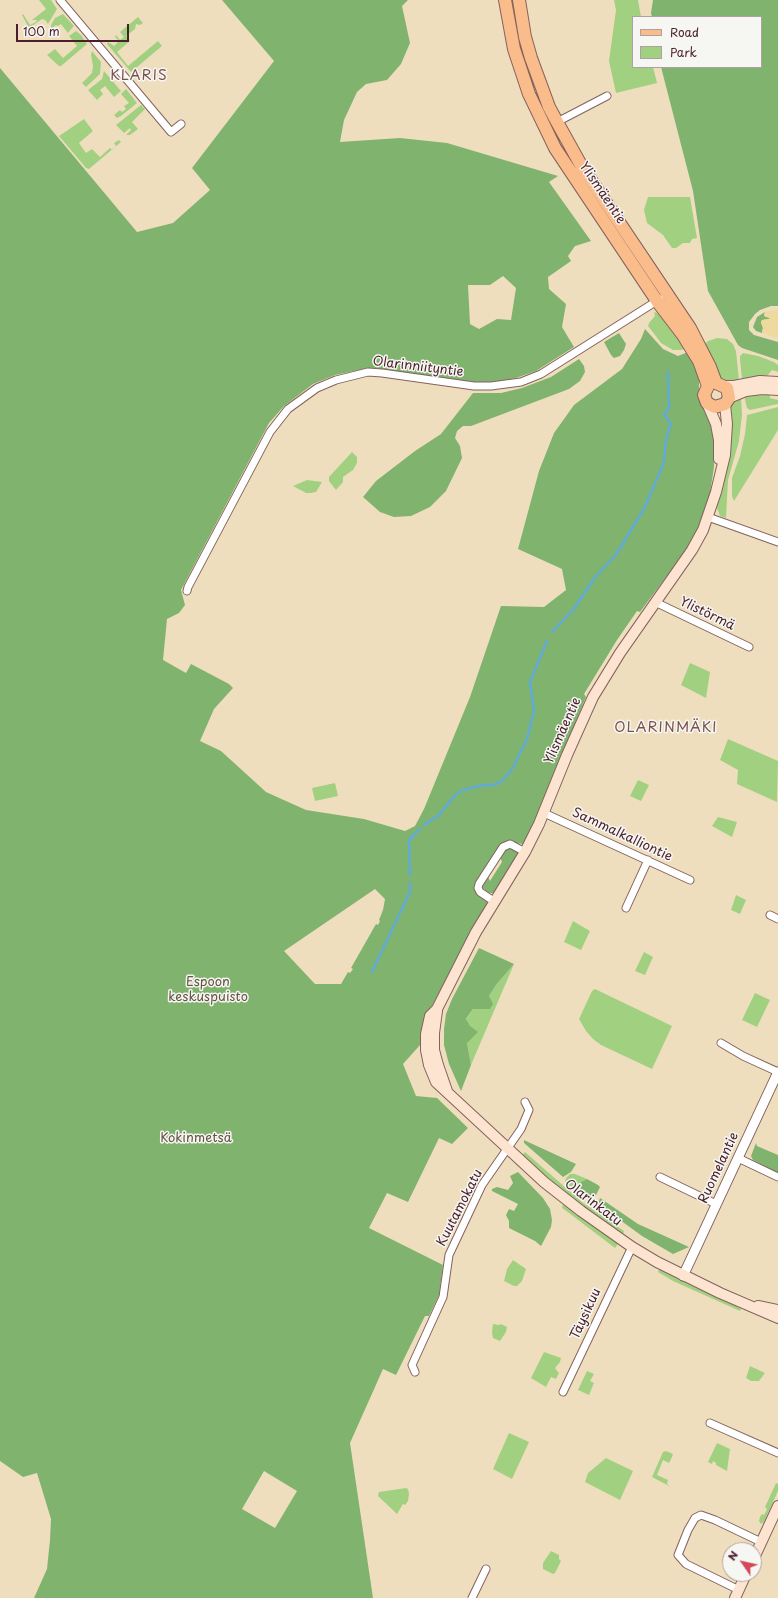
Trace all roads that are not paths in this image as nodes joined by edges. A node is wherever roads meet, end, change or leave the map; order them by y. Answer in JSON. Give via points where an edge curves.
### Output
{"nodes":[{"id":1,"x":60,"y":0,"type":"edge"},
{"id":2,"x":505,"y":0,"type":"edge"},
{"id":3,"x":519,"y":0,"type":"edge"},
{"id":4,"x":607,"y":96,"type":"dead end"},
{"id":5,"x":557,"y":122,"type":"junction"},
{"id":6,"x":181,"y":124,"type":"dead end"},
{"id":7,"x":662,"y":297,"type":"junction"},
{"id":8,"x":778,"y":382,"type":"edge"},
{"id":9,"x":716,"y":385,"type":"junction"},
{"id":10,"x":778,"y":390,"type":"edge"},
{"id":11,"x":727,"y":401,"type":"junction"},
{"id":12,"x":707,"y":403,"type":"junction"},
{"id":13,"x":720,"y":470,"type":"junction"},
{"id":14,"x":708,"y":517,"type":"junction"},
{"id":15,"x":778,"y":542,"type":"edge"},
{"id":16,"x":187,"y":591,"type":"dead end"},
{"id":17,"x":655,"y":602,"type":"junction"},
{"id":18,"x":749,"y":647,"type":"dead end"},
{"id":19,"x":544,"y":813,"type":"junction"},
{"id":20,"x":525,"y":852,"type":"junction"},
{"id":21,"x":648,"y":860,"type":"junction"},
{"id":22,"x":690,"y":880,"type":"dead end"},
{"id":23,"x":495,"y":902,"type":"junction"},
{"id":24,"x":626,"y":908,"type":"dead end"},
{"id":25,"x":770,"y":915,"type":"dead end"},
{"id":26,"x":778,"y":919,"type":"edge"},
{"id":27,"x":721,"y":1043,"type":"dead end"},
{"id":28,"x":430,"y":1050,"type":"joint"},
{"id":29,"x":778,"y":1072,"type":"edge"},
{"id":30,"x":526,"y":1102,"type":"dead end"},
{"id":31,"x":508,"y":1148,"type":"junction"},
{"id":32,"x":738,"y":1158,"type":"junction"},
{"id":33,"x":660,"y":1177,"type":"dead end"},
{"id":34,"x":778,"y":1177,"type":"edge"},
{"id":35,"x":716,"y":1204,"type":"junction"},
{"id":36,"x":632,"y":1247,"type":"junction"},
{"id":37,"x":683,"y":1276,"type":"junction"},
{"id":38,"x":746,"y":1304,"type":"junction"},
{"id":39,"x":778,"y":1310,"type":"edge"},
{"id":40,"x":778,"y":1318,"type":"edge"},
{"id":41,"x":415,"y":1372,"type":"dead end"},
{"id":42,"x":563,"y":1392,"type":"dead end"},
{"id":43,"x":710,"y":1423,"type":"dead end"},
{"id":44,"x":778,"y":1453,"type":"edge"},
{"id":45,"x":778,"y":1506,"type":"edge"},
{"id":46,"x":762,"y":1542,"type":"joint"},
{"id":47,"x":486,"y":1569,"type":"dead end"},
{"id":48,"x":742,"y":1582,"type":"edge"},
{"id":49,"x":737,"y":1594,"type":"edge"},
{"id":50,"x":472,"y":1598,"type":"edge"}],
"edges":[{"from":1,"to":6,"type":"street","via":[[171,132]]},
{"from":2,"to":7,"type":"main road","name":"Ylismäentie","via":[[514,49],[529,94],[545,128],[571,173]]},
{"from":3,"to":5,"type":"main road","name":"Ylismäentie","via":[[531,58],[543,93]]},
{"from":4,"to":5,"type":"street"},
{"from":5,"to":7,"type":"main road","name":"Ylismäentie"},
{"from":7,"to":9,"type":"main road","name":"Ylismäentie","via":[[698,361]]},
{"from":7,"to":16,"type":"street","name":"Olarinniityntie","via":[[541,374],[521,382],[474,386],[368,372],[336,380],[312,390],[288,409],[270,432]]},
{"from":8,"to":9,"type":"main road"},
{"from":9,"to":11,"type":"main road","via":[[728,390]]},
{"from":9,"to":12,"type":"main road","via":[[704,395]]},
{"from":10,"to":11,"type":"main road","via":[[746,391]]},
{"from":11,"to":12,"type":"main road","via":[[715,407]]},
{"from":11,"to":13,"type":"main road","name":"Ylismäentie","via":[[725,456]]},
{"from":12,"to":13,"type":"main road","name":"Ylismäentie","via":[[716,424]]},
{"from":13,"to":14,"type":"main road","name":"Ylismäentie"},
{"from":14,"to":15,"type":"street"},
{"from":14,"to":17,"type":"main road","name":"Ylismäentie","via":[[692,550]]},
{"from":17,"to":18,"type":"street","name":"Ylistörmä"},
{"from":17,"to":19,"type":"main road","name":"Ylismäentie","via":[[593,697]]},
{"from":19,"to":20,"type":"main road","name":"Ylismäentie"},
{"from":19,"to":21,"type":"street","name":"Sammalkalliontie"},
{"from":20,"to":23,"type":"main road","name":"Ylismäentie"},
{"from":20,"to":23,"type":"street","via":[[510,844],[503,847],[479,884],[480,892]]},
{"from":21,"to":22,"type":"street","name":"Sammalkalliontie"},
{"from":21,"to":24,"type":"street"},
{"from":23,"to":28,"type":"main road","name":"Ylismäentie","via":[[464,954],[437,1009]]},
{"from":25,"to":26,"type":"street"},
{"from":27,"to":29,"type":"street"},
{"from":28,"to":31,"type":"main road","name":"Olarinkatu","via":[[447,1090],[463,1108]]},
{"from":29,"to":32,"type":"street","name":"Ruomelantie"},
{"from":30,"to":31,"type":"street","name":"Kuutamokatu","via":[[529,1110],[521,1129]]},
{"from":31,"to":36,"type":"main road","name":"Olarinkatu","via":[[580,1212]]},
{"from":31,"to":41,"type":"street","name":"Kuutamokatu","via":[[482,1185],[449,1255],[444,1297],[412,1365]]},
{"from":32,"to":34,"type":"street"},
{"from":32,"to":35,"type":"street","name":"Ruomelantie"},
{"from":33,"to":35,"type":"street"},
{"from":35,"to":37,"type":"street","name":"Ruomelantie"},
{"from":36,"to":37,"type":"main road","name":"Olarinkatu"},
{"from":36,"to":42,"type":"street","name":"Täysikuu"},
{"from":37,"to":38,"type":"main road","name":"Olarinkatu"},
{"from":38,"to":39,"type":"main road","name":"Olarinkatu"},
{"from":38,"to":40,"type":"main road","name":"Olarinkatu"},
{"from":43,"to":44,"type":"street"},
{"from":45,"to":46,"type":"main road"},
{"from":46,"to":49,"type":"street","via":[[701,1515],[695,1518],[688,1530],[678,1555],[686,1564]]},
{"from":47,"to":50,"type":"street"},
{"from":48,"to":49,"type":"main road"}]}
